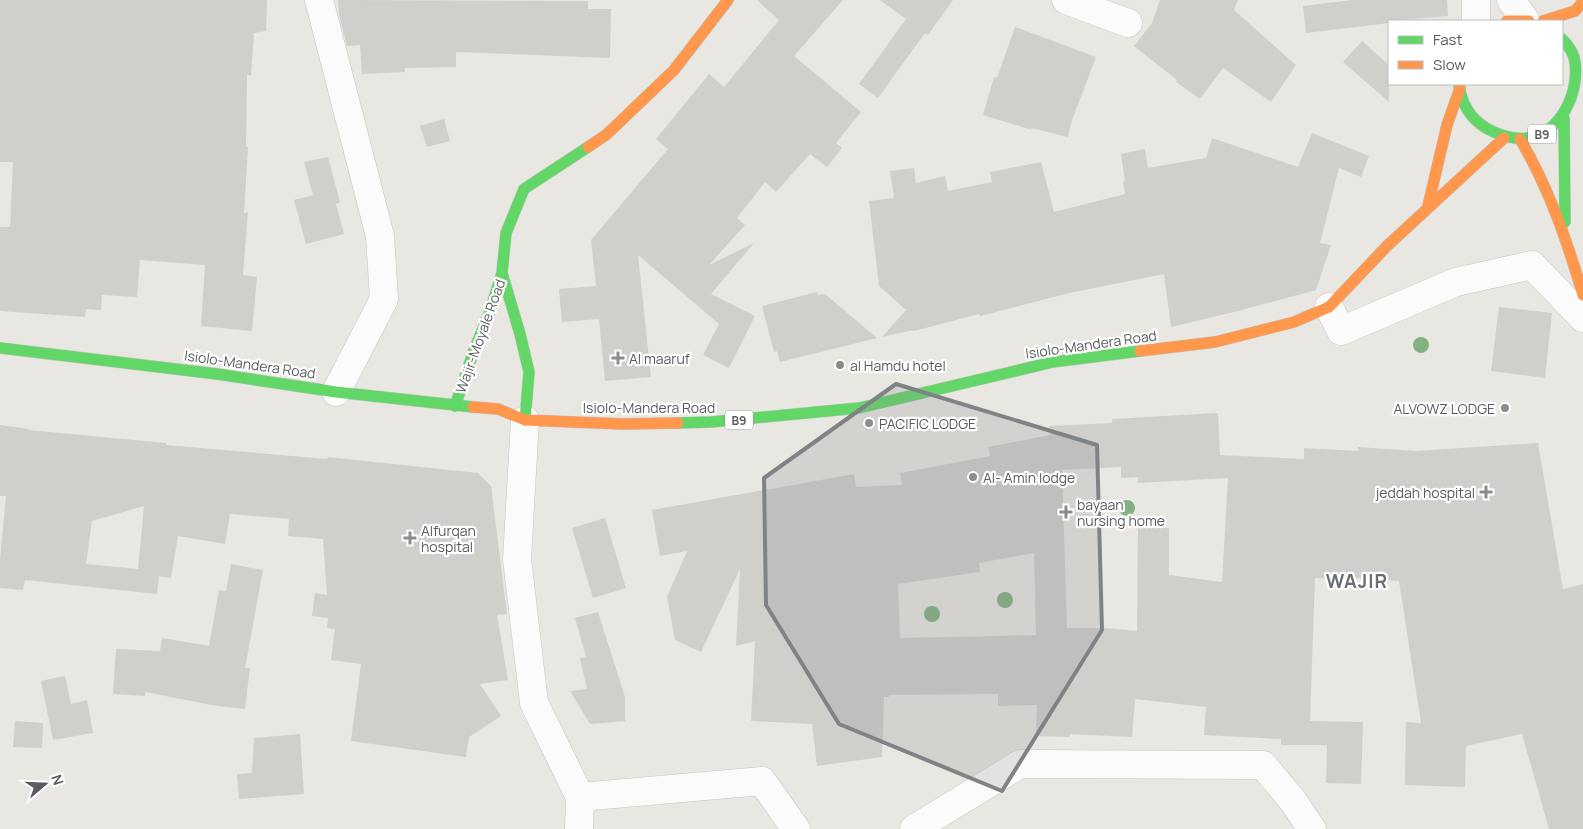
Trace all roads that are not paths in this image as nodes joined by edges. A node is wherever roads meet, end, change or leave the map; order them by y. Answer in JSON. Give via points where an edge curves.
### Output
{"nodes":[{"id":1,"x":319,"y":0,"type":"edge"},
{"id":2,"x":728,"y":0,"type":"edge"},
{"id":3,"x":1066,"y":0,"type":"edge"},
{"id":4,"x":1476,"y":0,"type":"edge"},
{"id":5,"x":1583,"y":2,"type":"edge"},
{"id":6,"x":1523,"y":17,"type":"edge"},
{"id":7,"x":1476,"y":20,"type":"edge"},
{"id":8,"x":1128,"y":23,"type":"dead end"},
{"id":9,"x":1563,"y":41,"type":"edge"},
{"id":10,"x":1580,"y":68,"type":"edge"},
{"id":11,"x":1459,"y":86,"type":"edge"},
{"id":12,"x":1564,"y":118,"type":"junction"},
{"id":13,"x":1504,"y":138,"type":"junction"},
{"id":14,"x":1520,"y":139,"type":"junction"},
{"id":15,"x":1428,"y":206,"type":"junction"},
{"id":16,"x":1565,"y":236,"type":"junction"},
{"id":17,"x":502,"y":274,"type":"junction"},
{"id":18,"x":1583,"y":295,"type":"edge"},
{"id":19,"x":1329,"y":307,"type":"junction"},
{"id":20,"x":1583,"y":318,"type":"edge"},
{"id":21,"x":0,"y":348,"type":"edge"},
{"id":22,"x":336,"y":392,"type":"junction"},
{"id":23,"x":455,"y":406,"type":"junction"},
{"id":24,"x":525,"y":420,"type":"junction"},
{"id":25,"x":580,"y":796,"type":"junction"},
{"id":26,"x":579,"y":829,"type":"edge"},
{"id":27,"x":796,"y":829,"type":"edge"},
{"id":28,"x":914,"y":829,"type":"edge"},
{"id":29,"x":1312,"y":829,"type":"edge"}],
"edges":[{"from":1,"to":22,"type":"street","via":[[380,236],[384,299]]},
{"from":2,"to":17,"type":"main road","name":"Wajir-Moyale Road","via":[[674,70],[606,135],[524,190],[506,233]]},
{"from":3,"to":8,"type":"street"},
{"from":4,"to":7,"type":"street"},
{"from":5,"to":6,"type":"main road","via":[[1575,11]]},
{"from":9,"to":10,"type":"main road","number":"B9"},
{"from":10,"to":12,"type":"main road","number":"B9","via":[[1573,105]]},
{"from":11,"to":13,"type":"main road","number":"B9","via":[[1466,107],[1475,120]]},
{"from":11,"to":15,"type":"main road","number":"B9"},
{"from":12,"to":14,"type":"main road","number":"B9","via":[[1552,130]]},
{"from":12,"to":16,"type":"main road"},
{"from":13,"to":14,"type":"main road","number":"B9"},
{"from":13,"to":15,"type":"main road","name":"Isiolo-Mandera Road","number":"B9"},
{"from":14,"to":16,"type":"main road","via":[[1534,162]]},
{"from":15,"to":19,"type":"main road","name":"Isiolo-Mandera Road","number":"B9"},
{"from":16,"to":18,"type":"main road"},
{"from":17,"to":23,"type":"main road","name":"Wajir-Moyale Road"},
{"from":17,"to":24,"type":"main road","via":[[529,372]]},
{"from":19,"to":20,"type":"street","via":[[1341,331],[1456,282],[1532,265]]},
{"from":19,"to":24,"type":"main road","name":"Isiolo-Mandera Road","number":"B9","via":[[1294,322],[1215,342],[1053,362],[859,408],[711,422],[622,424]]},
{"from":21,"to":22,"type":"main road","name":"Isiolo-Mandera Road","number":"B9","via":[[197,371]]},
{"from":22,"to":23,"type":"main road","name":"Isiolo-Mandera Road","number":"B9"},
{"from":23,"to":24,"type":"main road","name":"Isiolo-Mandera Road","number":"B9","via":[[498,409]]},
{"from":24,"to":25,"type":"street","via":[[517,559],[534,703]]},
{"from":25,"to":26,"type":"street"},
{"from":25,"to":27,"type":"street","via":[[762,781]]},
{"from":28,"to":29,"type":"street","via":[[1020,764],[1263,765]]}]}
